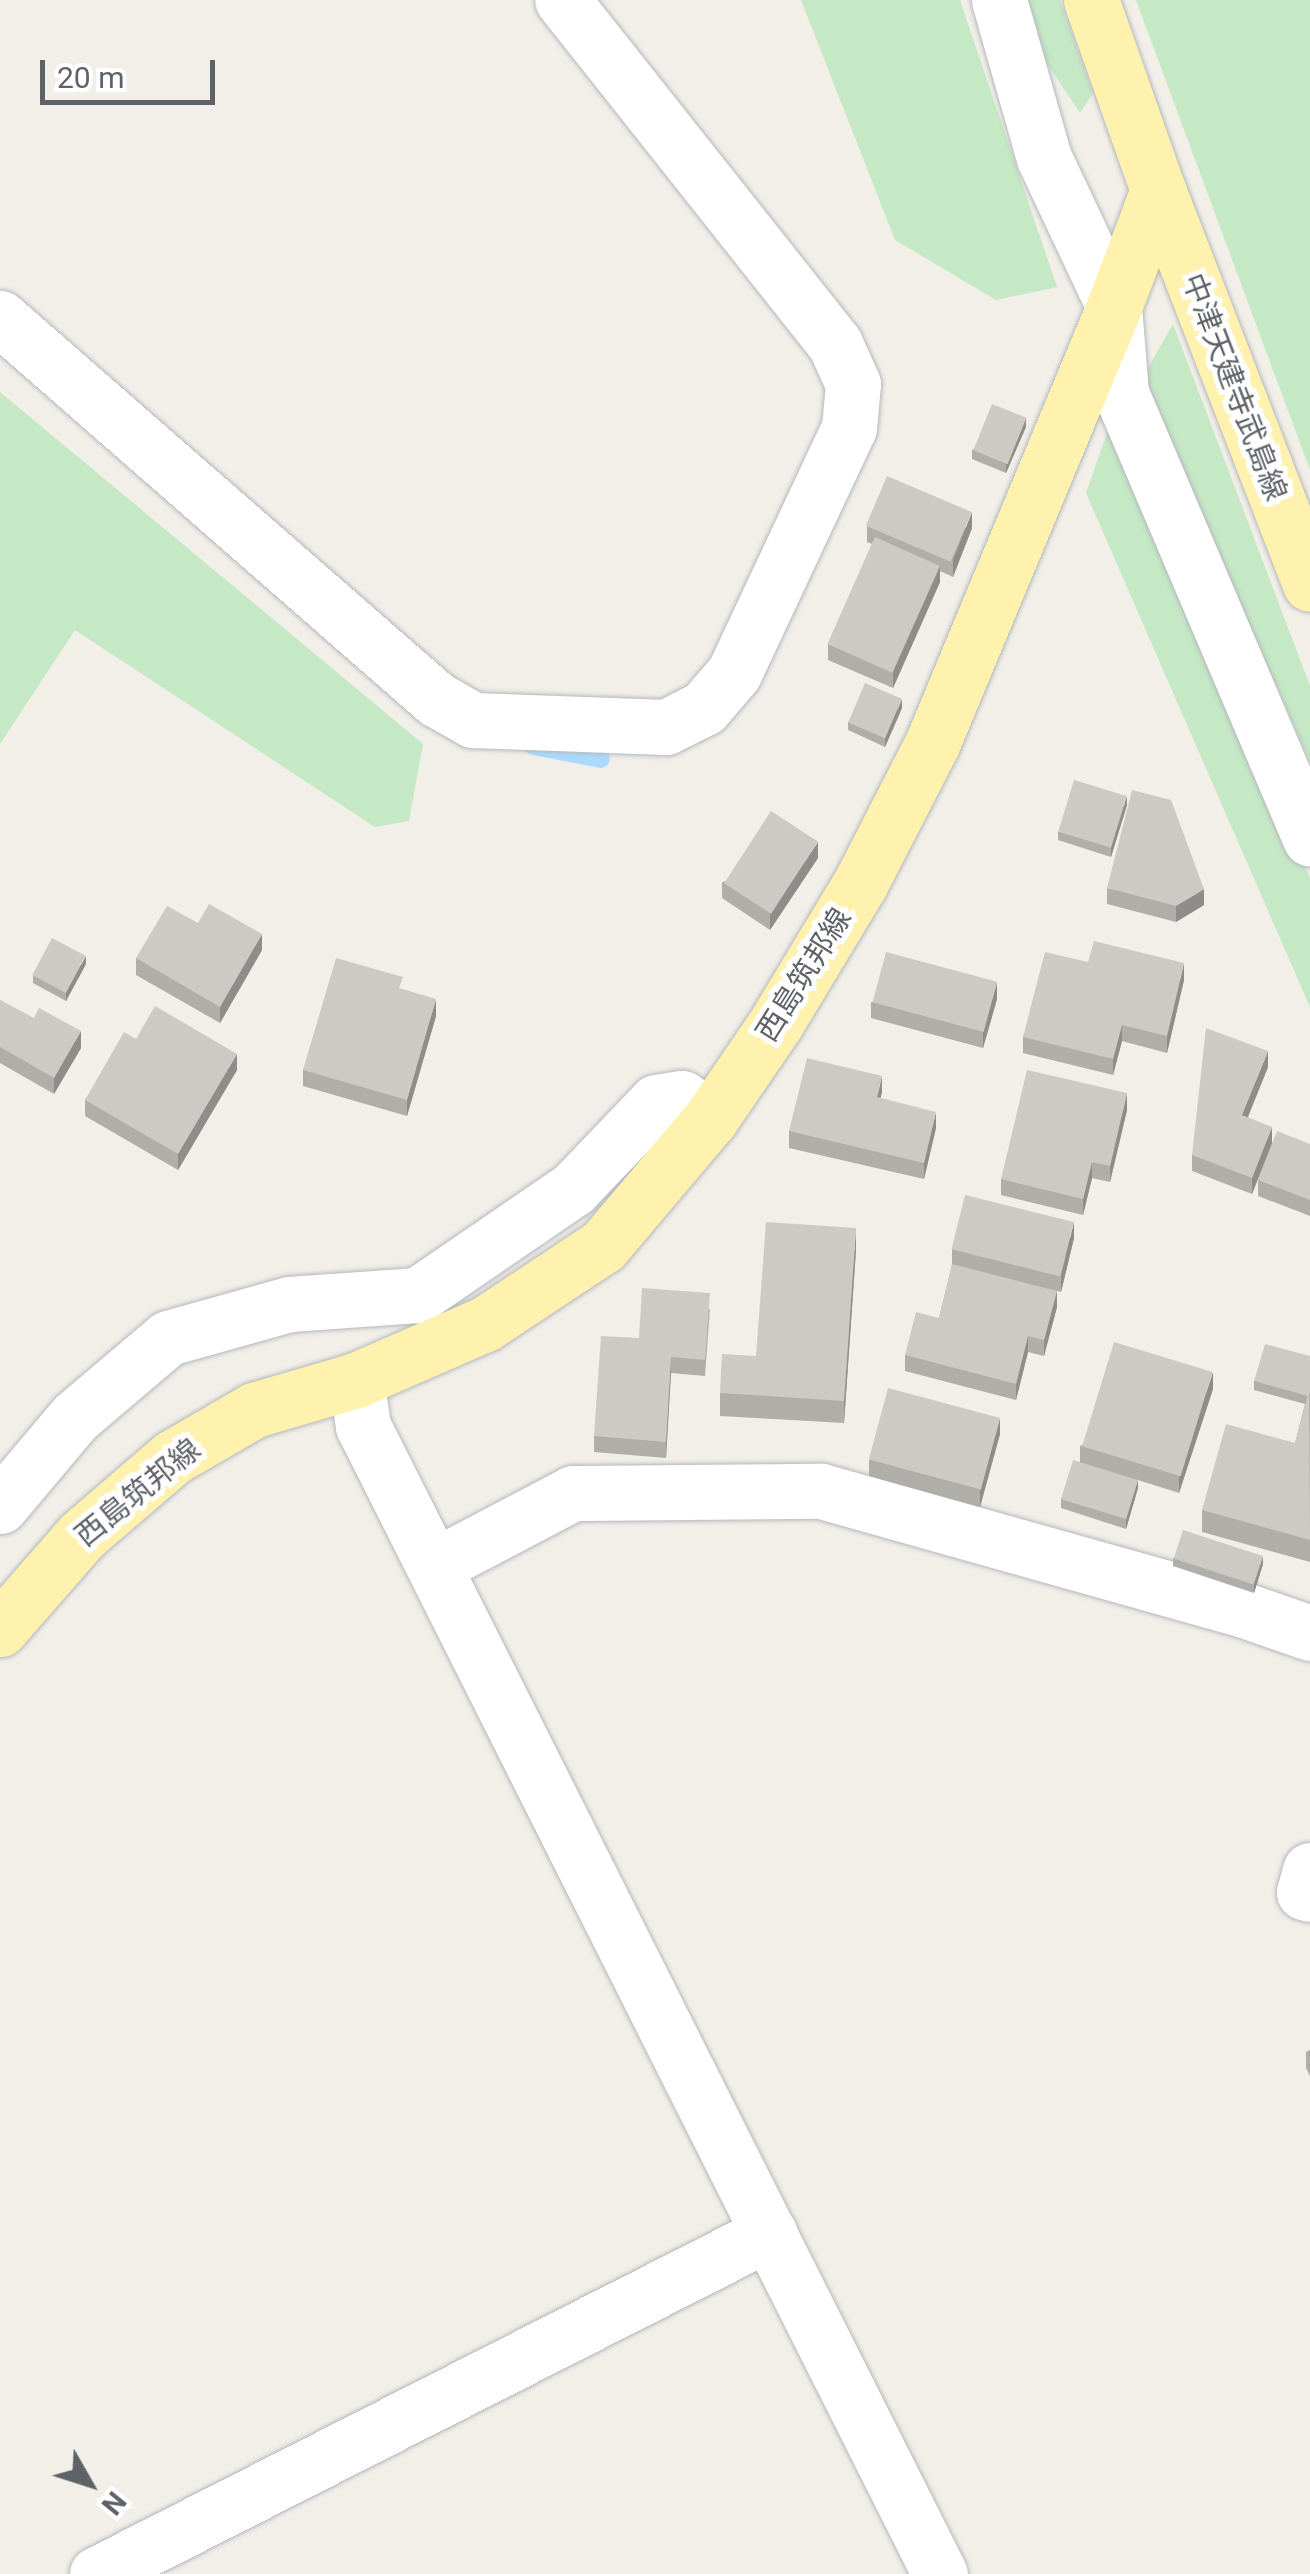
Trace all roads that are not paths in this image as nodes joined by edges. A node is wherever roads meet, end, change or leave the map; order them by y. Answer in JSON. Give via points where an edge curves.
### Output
{"nodes":[{"id":1,"x":562,"y":0,"type":"edge"},
{"id":2,"x":999,"y":0,"type":"edge"},
{"id":3,"x":1091,"y":0,"type":"edge"},
{"id":4,"x":1158,"y":190,"type":"junction"},
{"id":5,"x":1114,"y":307,"type":"junction"},
{"id":6,"x":0,"y":318,"type":"edge"},
{"id":7,"x":1310,"y":584,"type":"edge"},
{"id":8,"x":1310,"y":839,"type":"edge"},
{"id":9,"x":710,"y":1118,"type":"junction"},
{"id":10,"x":356,"y":1380,"type":"junction"},
{"id":11,"x":0,"y":1506,"type":"edge"},
{"id":12,"x":434,"y":1566,"type":"junction"},
{"id":13,"x":0,"y":1629,"type":"edge"},
{"id":14,"x":1310,"y":1633,"type":"edge"},
{"id":15,"x":1310,"y":1870,"type":"edge"},
{"id":16,"x":1310,"y":1894,"type":"edge"},
{"id":17,"x":768,"y":2232,"type":"junction"},
{"id":18,"x":97,"y":2574,"type":"edge"},
{"id":19,"x":940,"y":2574,"type":"edge"}],
"edges":[{"from":1,"to":6,"type":"street","via":[[835,344],[854,384],[849,428],[734,672],[704,708],[666,727],[474,720],[461,714]]},
{"from":2,"to":5,"type":"street","via":[[1044,158]]},
{"from":3,"to":4,"type":"main road"},
{"from":4,"to":5,"type":"main road","name":"西島筑邦線"},
{"from":4,"to":7,"type":"main road","name":"中津天建寺武島線"},
{"from":5,"to":8,"type":"street","via":[[1120,393]]},
{"from":5,"to":9,"type":"main road","name":"西島筑邦線","via":[[932,744],[860,884]]},
{"from":9,"to":10,"type":"main road","name":"西島筑邦線","via":[[603,1246],[484,1324]]},
{"from":9,"to":11,"type":"street","via":[[682,1098],[656,1102],[572,1189],[418,1294],[289,1304],[168,1338],[75,1417]]},
{"from":10,"to":12,"type":"street","via":[[363,1426]]},
{"from":10,"to":13,"type":"main road","name":"西島筑邦線","via":[[254,1410],[173,1457],[81,1536]]},
{"from":12,"to":14,"type":"street","via":[[573,1494],[821,1492]]},
{"from":12,"to":17,"type":"street"},
{"from":15,"to":16,"type":"street","via":[[1304,1892]]},
{"from":17,"to":18,"type":"street"},
{"from":17,"to":19,"type":"street"}]}
